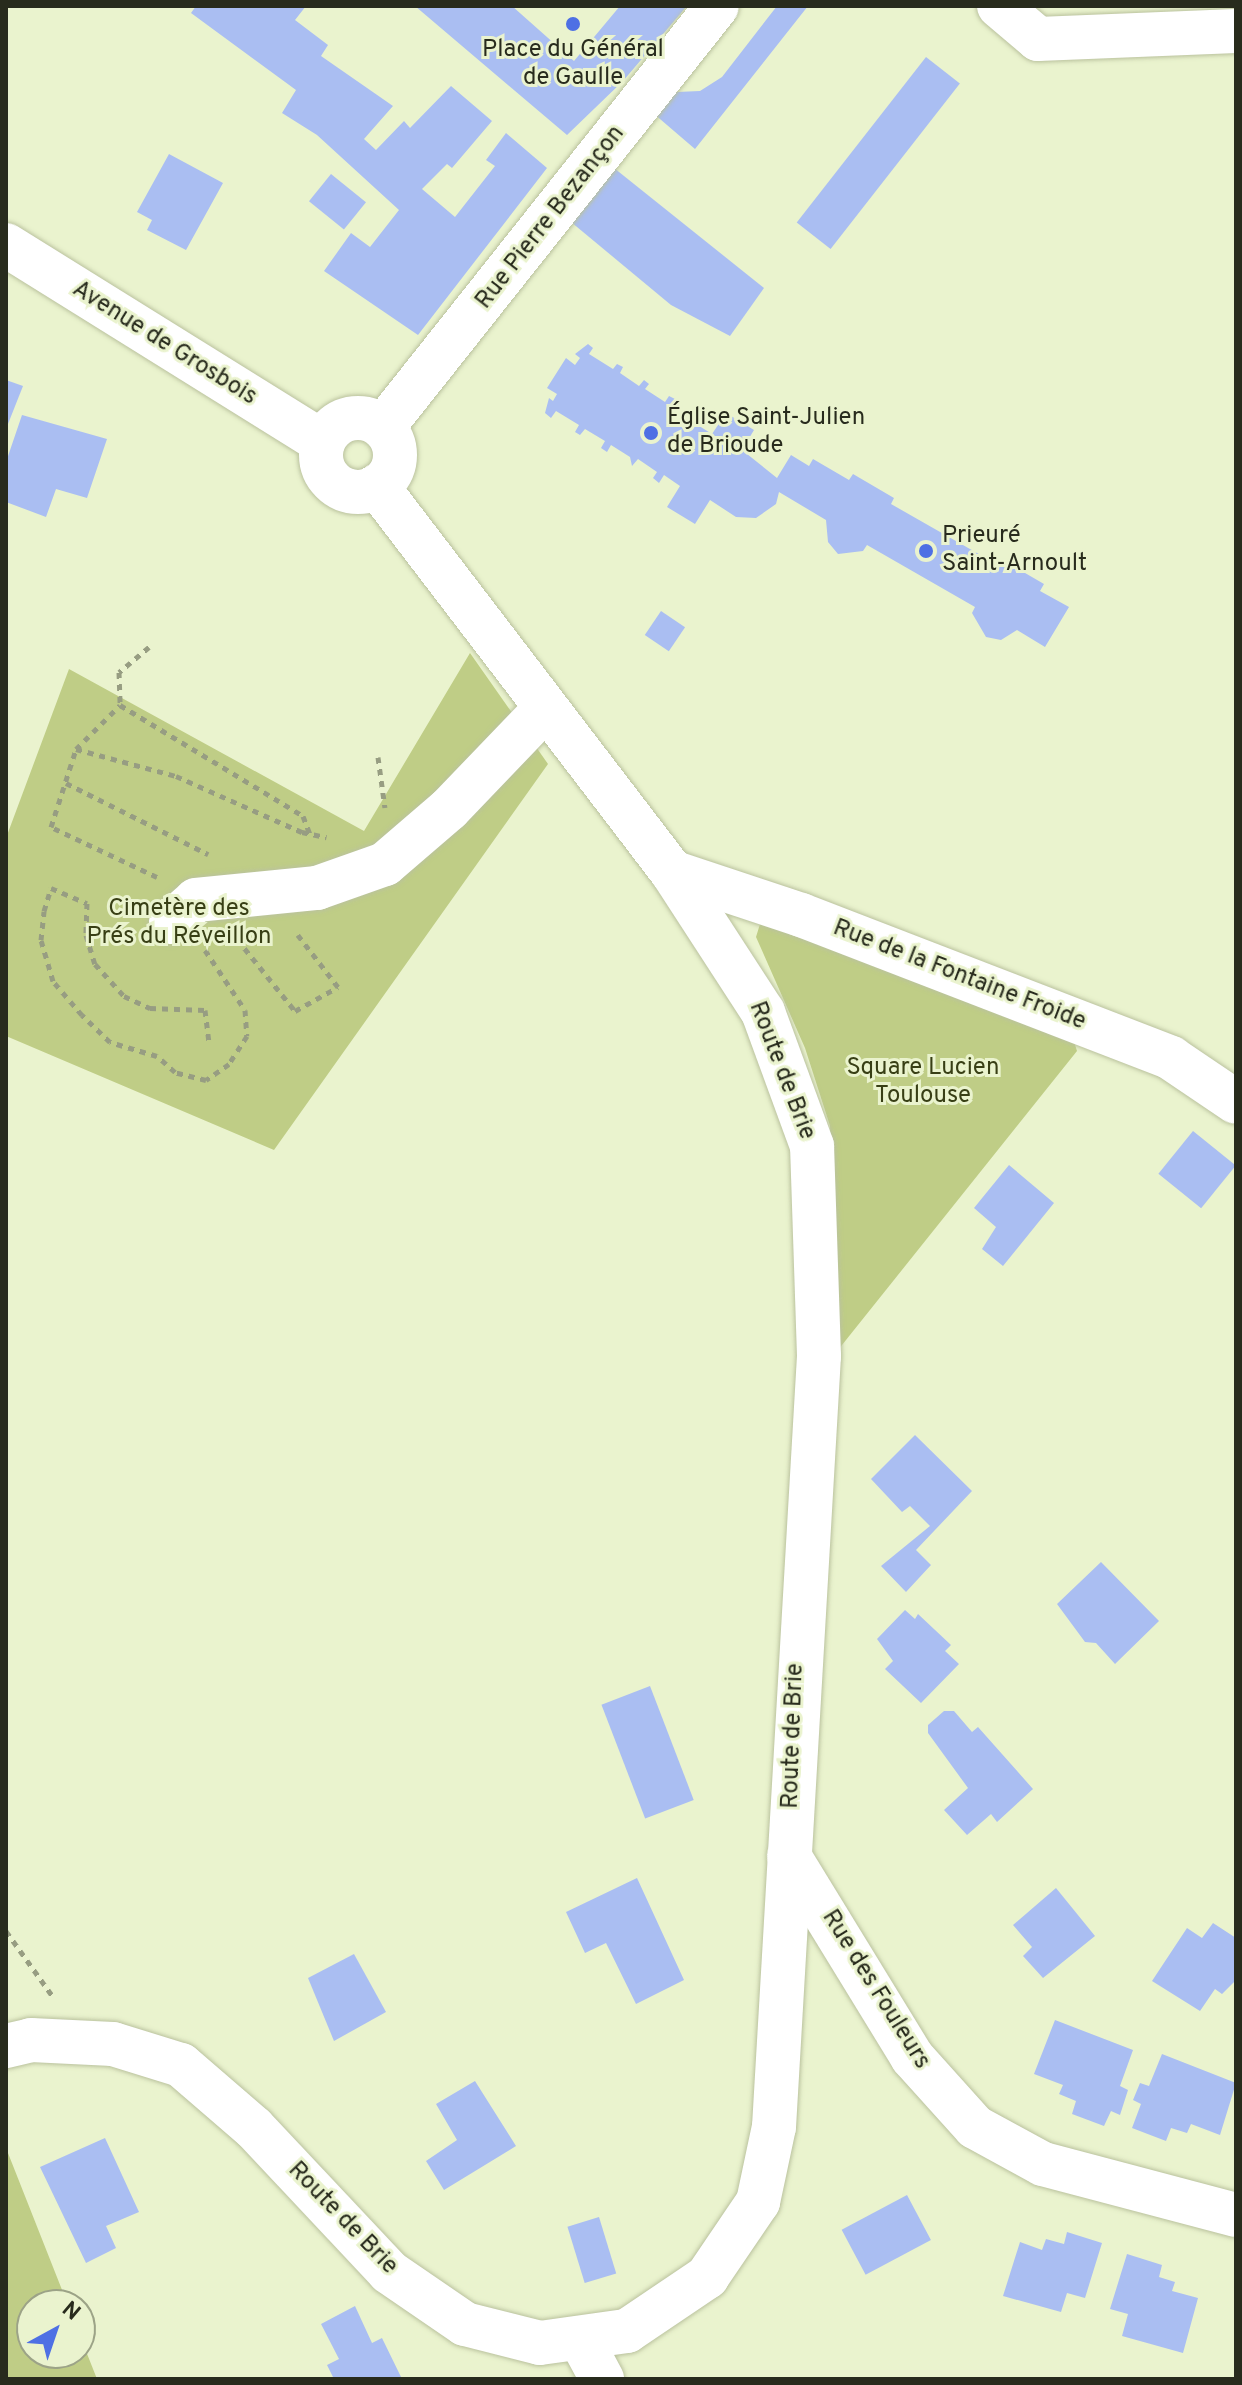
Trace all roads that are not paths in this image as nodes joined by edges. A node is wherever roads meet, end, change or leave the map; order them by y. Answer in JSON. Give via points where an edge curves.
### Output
{"nodes":[{"id":1,"x":717,"y":6,"type":"edge"},
{"id":2,"x":1003,"y":11,"type":"edge"},
{"id":3,"x":1236,"y":31,"type":"edge"},
{"id":4,"x":6,"y":245,"type":"edge"},
{"id":5,"x":383,"y":427,"type":"junction"},
{"id":6,"x":323,"y":442,"type":"junction"},
{"id":7,"x":377,"y":486,"type":"junction"},
{"id":8,"x":544,"y":710,"type":"junction"},
{"id":9,"x":672,"y":872,"type":"junction"},
{"id":10,"x":184,"y":911,"type":"road end"},
{"id":11,"x":1236,"y":1102,"type":"edge"},
{"id":12,"x":789,"y":1856,"type":"junction"},
{"id":13,"x":6,"y":2046,"type":"edge"},
{"id":14,"x":1236,"y":2215,"type":"edge"},
{"id":15,"x":580,"y":2338,"type":"junction"},
{"id":16,"x":602,"y":2379,"type":"edge"}],
"edges":[{"from":1,"to":5,"type":"street","name":"Rue Pierre Bezançon"},
{"from":2,"to":3,"type":"street","via":[[1038,39]]},
{"from":4,"to":6,"type":"street","name":"Avenue de Grosbois"},
{"from":5,"to":6,"type":"street","via":[[349,419],[329,431]]},
{"from":5,"to":7,"type":"street","via":[[394,458]]},
{"from":6,"to":7,"type":"street","via":[[323,466],[338,486],[357,491]]},
{"from":7,"to":8,"type":"street","name":"Route de Brie"},
{"from":8,"to":9,"type":"street","name":"Route de Brie"},
{"from":8,"to":10,"type":"street","via":[[449,809],[385,864],[317,888]]},
{"from":9,"to":11,"type":"street","name":"Rue de la Fontaine Froide","via":[[801,915],[1171,1058]]},
{"from":9,"to":12,"type":"street","name":"Route de Brie","via":[[763,1012],[812,1146],[819,1356]]},
{"from":12,"to":14,"type":"street","name":"Rue des Fouleurs","via":[[912,2057],[975,2127],[1043,2164]]},
{"from":12,"to":15,"type":"street","name":"Route de Brie","via":[[774,2127],[758,2202],[707,2277],[627,2331]]},
{"from":13,"to":15,"type":"street","name":"Route de Brie","via":[[31,2040],[113,2044],[181,2065],[254,2128],[389,2272],[465,2324],[540,2343]]},
{"from":15,"to":16,"type":"street"}]}
